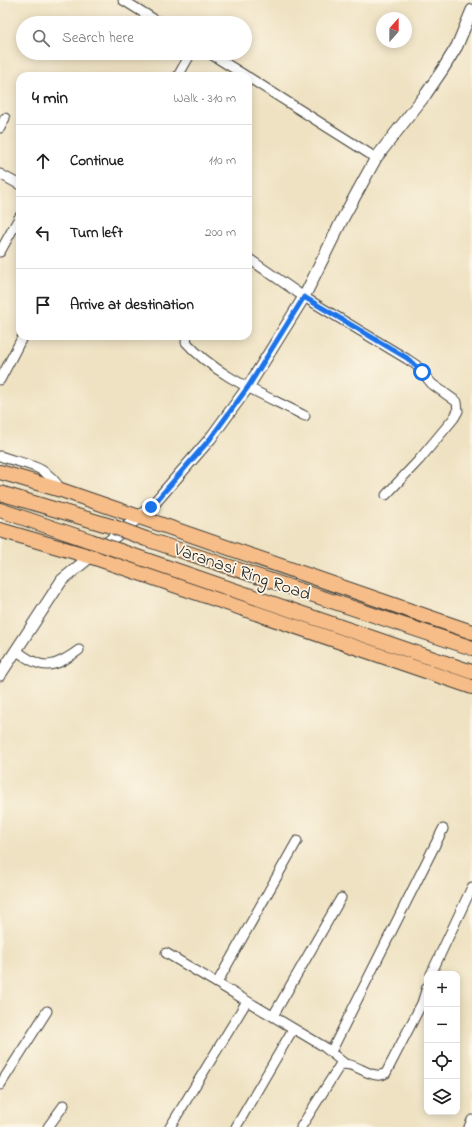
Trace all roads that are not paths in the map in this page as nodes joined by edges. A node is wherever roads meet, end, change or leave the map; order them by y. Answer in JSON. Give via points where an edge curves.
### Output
{"nodes":[{"id":1,"x":123,"y":0,"type":"edge"},
{"id":2,"x":472,"y":10,"type":"edge"},
{"id":3,"x":149,"y":16,"type":"edge"},
{"id":4,"x":187,"y":60,"type":"edge"},
{"id":5,"x":220,"y":60,"type":"edge"},
{"id":6,"x":180,"y":72,"type":"edge"},
{"id":7,"x":239,"y":72,"type":"edge"},
{"id":8,"x":252,"y":80,"type":"edge"},
{"id":9,"x":5,"y":118,"type":"dead end"},
{"id":10,"x":0,"y":128,"type":"edge"},
{"id":11,"x":376,"y":158,"type":"junction"},
{"id":12,"x":0,"y":174,"type":"edge"},
{"id":13,"x":16,"y":183,"type":"edge"},
{"id":14,"x":16,"y":223,"type":"edge"},
{"id":15,"x":0,"y":252,"type":"edge"},
{"id":16,"x":252,"y":261,"type":"edge"},
{"id":17,"x":304,"y":297,"type":"junction"},
{"id":18,"x":21,"y":340,"type":"edge"},
{"id":19,"x":186,"y":340,"type":"edge"},
{"id":20,"x":0,"y":380,"type":"edge"},
{"id":21,"x":248,"y":387,"type":"junction"},
{"id":22,"x":305,"y":416,"type":"dead end"},
{"id":23,"x":0,"y":456,"type":"edge"},
{"id":24,"x":0,"y":472,"type":"edge"},
{"id":25,"x":61,"y":490,"type":"junction"},
{"id":26,"x":0,"y":493,"type":"edge"},
{"id":27,"x":386,"y":495,"type":"dead end"},
{"id":28,"x":0,"y":510,"type":"edge"},
{"id":29,"x":140,"y":517,"type":"junction"},
{"id":30,"x":0,"y":530,"type":"edge"},
{"id":31,"x":92,"y":557,"type":"junction"},
{"id":32,"x":472,"y":632,"type":"edge"},
{"id":33,"x":472,"y":648,"type":"edge"},
{"id":34,"x":16,"y":650,"type":"junction"},
{"id":35,"x":79,"y":650,"type":"dead end"},
{"id":36,"x":472,"y":672,"type":"edge"},
{"id":37,"x":0,"y":675,"type":"edge"},
{"id":38,"x":472,"y":687,"type":"edge"},
{"id":39,"x":443,"y":829,"type":"dead end"},
{"id":40,"x":297,"y":841,"type":"dead end"},
{"id":41,"x":472,"y":887,"type":"edge"},
{"id":42,"x":341,"y":898,"type":"dead end"},
{"id":43,"x":166,"y":953,"type":"dead end"},
{"id":44,"x":432,"y":971,"type":"edge"},
{"id":45,"x":217,"y":984,"type":"junction"},
{"id":46,"x":424,"y":996,"type":"edge"},
{"id":47,"x":247,"y":1001,"type":"junction"},
{"id":48,"x":47,"y":1011,"type":"dead end"},
{"id":49,"x":273,"y":1016,"type":"junction"},
{"id":50,"x":292,"y":1029,"type":"junction"},
{"id":51,"x":331,"y":1052,"type":"junction"},
{"id":52,"x":345,"y":1064,"type":"junction"},
{"id":53,"x":0,"y":1085,"type":"edge"},
{"id":54,"x":64,"y":1105,"type":"dead end"},
{"id":55,"x":472,"y":1120,"type":"edge"},
{"id":56,"x":48,"y":1127,"type":"edge"},
{"id":57,"x":170,"y":1127,"type":"edge"},
{"id":58,"x":236,"y":1127,"type":"edge"},
{"id":59,"x":300,"y":1127,"type":"edge"},
{"id":60,"x":469,"y":1127,"type":"edge"}],
"edges":[{"from":1,"to":3,"type":"street"},
{"from":2,"to":11,"type":"street","via":[[444,69]]},
{"from":4,"to":6,"type":"street"},
{"from":5,"to":7,"type":"street"},
{"from":8,"to":11,"type":"street"},
{"from":9,"to":10,"type":"street"},
{"from":11,"to":17,"type":"street"},
{"from":12,"to":13,"type":"street"},
{"from":14,"to":15,"type":"street"},
{"from":16,"to":17,"type":"street"},
{"from":17,"to":21,"type":"street"},
{"from":17,"to":27,"type":"street","via":[[407,358],[432,384],[457,402],[458,411],[454,418]]},
{"from":18,"to":20,"type":"street"},
{"from":19,"to":21,"type":"street","via":[[195,352]]},
{"from":21,"to":22,"type":"street"},
{"from":21,"to":29,"type":"street","via":[[210,439]]},
{"from":23,"to":25,"type":"street","via":[[46,472],[54,478]]},
{"from":24,"to":25,"type":"highway"},
{"from":25,"to":29,"type":"highway"},
{"from":26,"to":33,"type":"highway","name":"Varanasi Ring Road","bridge":true,"via":[[114,527]]},
{"from":28,"to":36,"type":"highway","name":"Varanasi Ring Road","bridge":true},
{"from":29,"to":31,"type":"street"},
{"from":29,"to":32,"type":"highway"},
{"from":30,"to":31,"type":"highway"},
{"from":31,"to":34,"type":"street","via":[[62,580]]},
{"from":31,"to":38,"type":"highway"},
{"from":34,"to":35,"type":"street","via":[[28,660],[42,665],[62,662]]},
{"from":34,"to":37,"type":"street"},
{"from":39,"to":51,"type":"street"},
{"from":40,"to":45,"type":"street"},
{"from":41,"to":44,"type":"street"},
{"from":42,"to":49,"type":"street"},
{"from":43,"to":45,"type":"street"},
{"from":45,"to":47,"type":"street"},
{"from":46,"to":52,"type":"street","via":[[386,1073],[378,1075]]},
{"from":47,"to":49,"type":"street"},
{"from":47,"to":57,"type":"street"},
{"from":48,"to":53,"type":"street"},
{"from":49,"to":50,"type":"street"},
{"from":50,"to":51,"type":"street"},
{"from":50,"to":58,"type":"street"},
{"from":51,"to":52,"type":"street"},
{"from":52,"to":59,"type":"street","via":[[336,1069]]},
{"from":54,"to":56,"type":"street"},
{"from":55,"to":60,"type":"street"}]}
